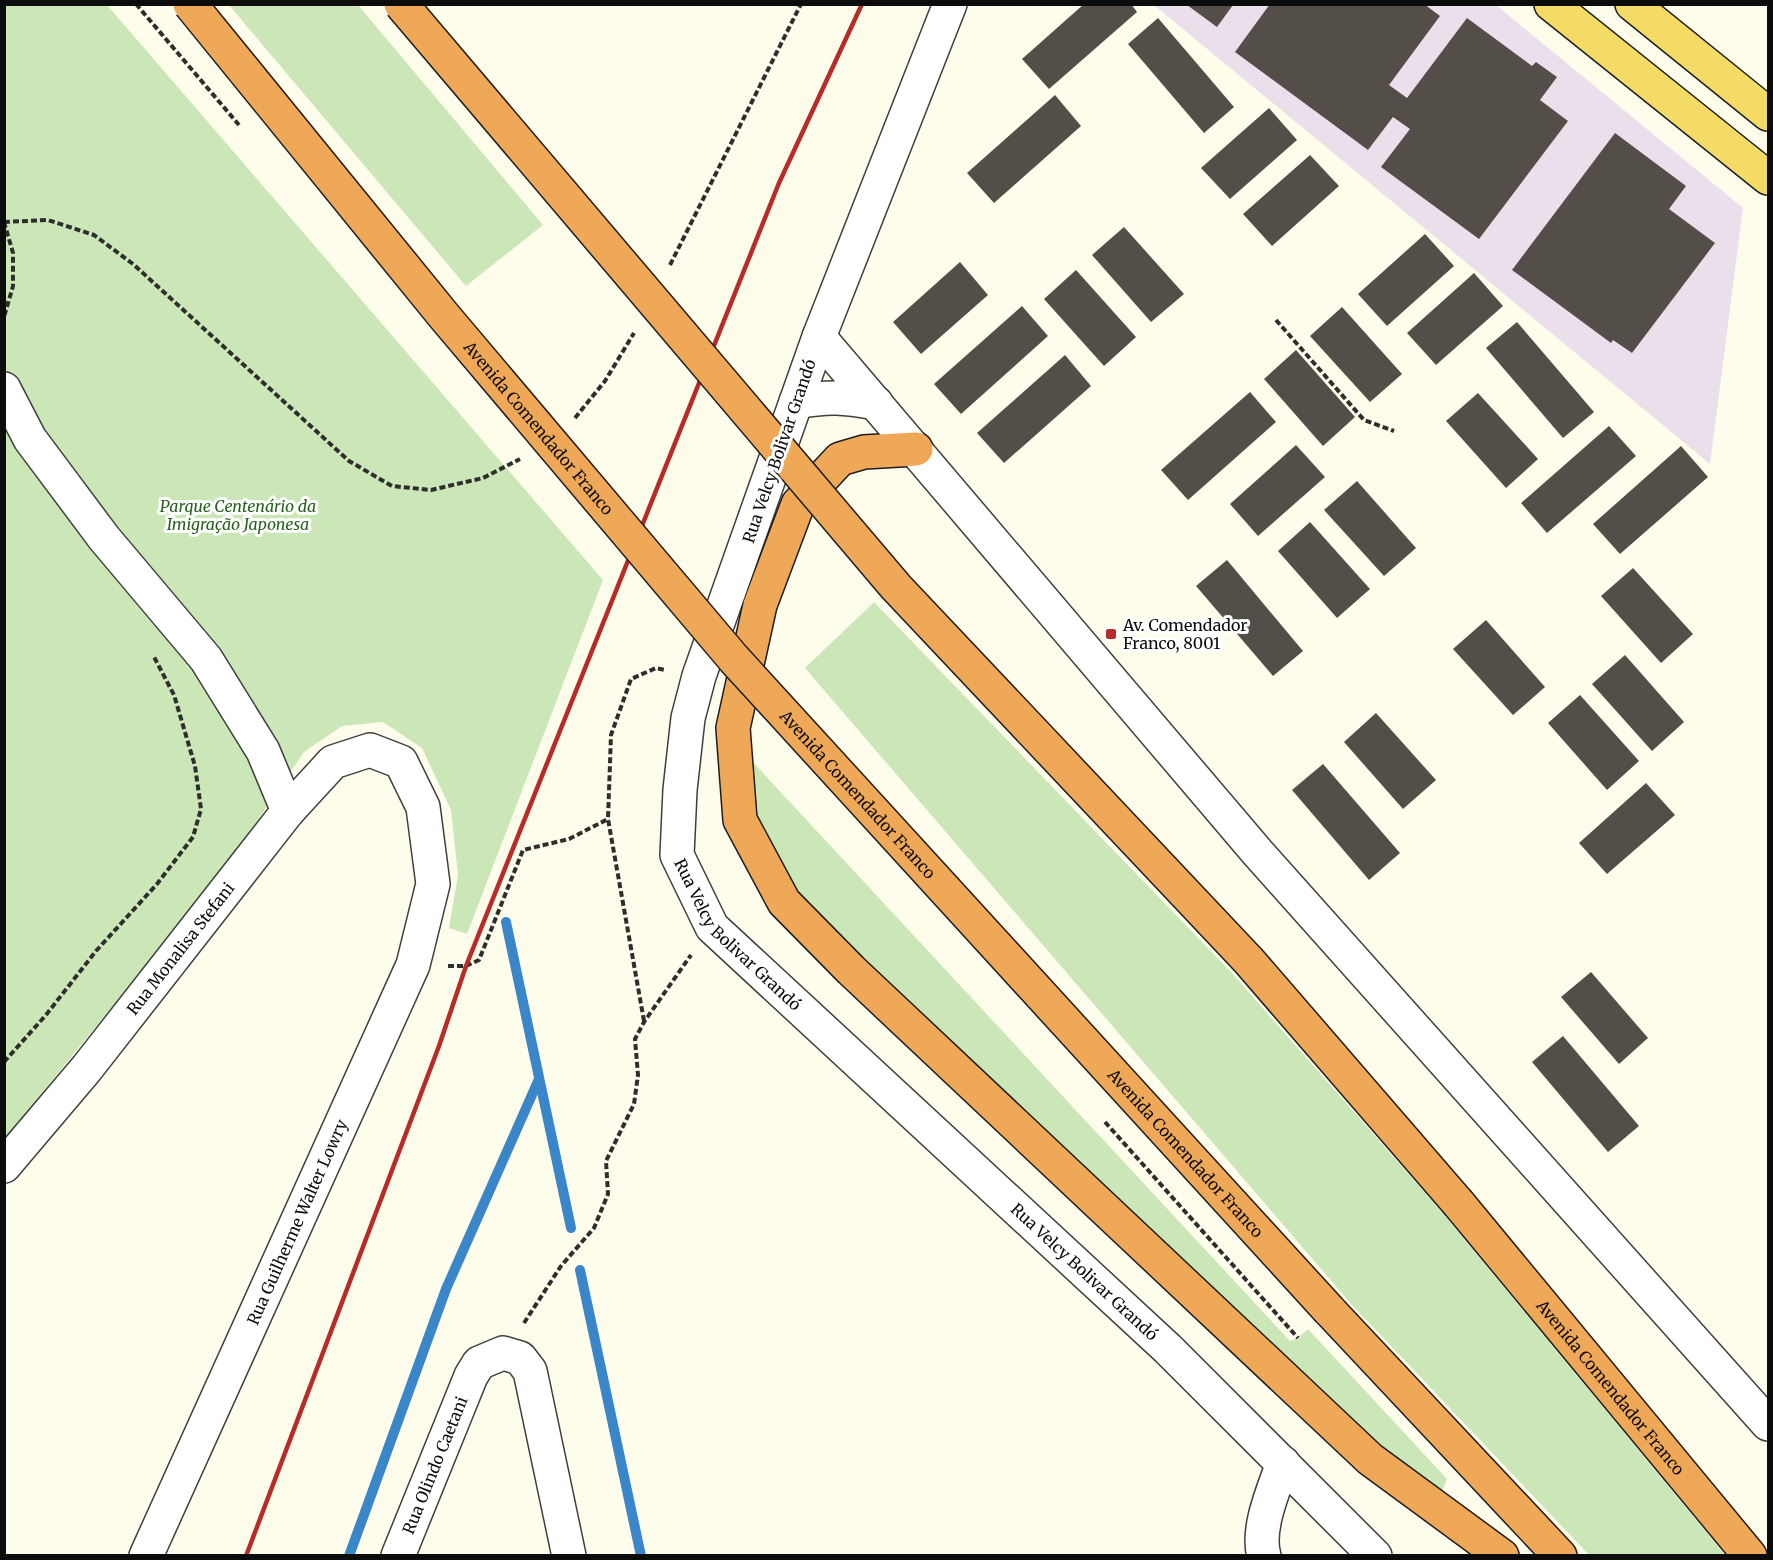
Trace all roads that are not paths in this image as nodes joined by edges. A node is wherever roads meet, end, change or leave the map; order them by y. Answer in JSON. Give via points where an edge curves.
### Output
{"nodes":[{"id":1,"x":190,"y":4,"type":"edge"},
{"id":2,"x":402,"y":4,"type":"edge"},
{"id":3,"x":950,"y":4,"type":"edge"},
{"id":4,"x":1551,"y":4,"type":"edge"},
{"id":5,"x":1632,"y":4,"type":"edge"},
{"id":6,"x":1768,"y":114,"type":"edge"},
{"id":7,"x":1768,"y":178,"type":"edge"},
{"id":8,"x":819,"y":337,"type":"junction"},
{"id":9,"x":4,"y":389,"type":"edge"},
{"id":10,"x":796,"y":402,"type":"junction"},
{"id":11,"x":876,"y":403,"type":"junction"},
{"id":12,"x":916,"y":449,"type":"junction"},
{"id":13,"x":288,"y":811,"type":"junction"},
{"id":14,"x":433,"y":884,"type":"joint"},
{"id":15,"x":4,"y":1166,"type":"edge"},
{"id":16,"x":1768,"y":1424,"type":"edge"},
{"id":17,"x":1283,"y":1463,"type":"junction"},
{"id":18,"x":146,"y":1556,"type":"edge"},
{"id":19,"x":398,"y":1556,"type":"edge"},
{"id":20,"x":569,"y":1556,"type":"edge"},
{"id":21,"x":1264,"y":1556,"type":"edge"},
{"id":22,"x":1376,"y":1556,"type":"edge"},
{"id":23,"x":1502,"y":1556,"type":"edge"},
{"id":24,"x":1560,"y":1556,"type":"edge"},
{"id":25,"x":1750,"y":1556,"type":"edge"}],
"edges":[{"from":1,"to":24,"type":"highway","name":"Avenida Comendador Franco","bridge":true,"via":[[444,316],[734,658],[1329,1310]]},
{"from":2,"to":25,"type":"highway","name":"Avenida Comendador Franco","bridge":true,"via":[[896,587],[1249,961],[1459,1204]]},
{"from":3,"to":8,"type":"street","name":"Rua Velcy Bolivar Grandó"},
{"from":4,"to":7,"type":"main road"},
{"from":5,"to":6,"type":"main road"},
{"from":8,"to":10,"type":"street","name":"Rua Velcy Bolivar Grandó"},
{"from":8,"to":11,"type":"street"},
{"from":9,"to":13,"type":"street","via":[[36,448],[104,538],[206,659],[263,751]]},
{"from":10,"to":11,"type":"street","via":[[844,397]]},
{"from":10,"to":17,"type":"street","name":"Rua Velcy Bolivar Grandó","via":[[699,676],[688,718],[677,855],[711,927],[1168,1349]]},
{"from":11,"to":12,"type":"street"},
{"from":12,"to":16,"type":"street","via":[[1258,853]]},
{"from":12,"to":23,"type":"highway","via":[[864,452],[840,459],[798,504],[760,605],[733,728],[740,820],[784,902],[851,970],[1370,1459]]},
{"from":13,"to":14,"type":"street","name":"Rua Monalisa Stefani","via":[[333,762],[370,750],[401,762],[423,807]]},
{"from":13,"to":15,"type":"street","name":"Rua Monalisa Stefani","via":[[87,1068]]},
{"from":14,"to":18,"type":"street","name":"Rua Guilherme Walter Lowry","via":[[412,965]]},
{"from":17,"to":21,"type":"street","via":[[1267,1510],[1261,1546]]},
{"from":17,"to":22,"type":"street","name":"Rua Velcy Bolivar Grandó"},
{"from":19,"to":20,"type":"street","name":"Rua Olindo Caetani","via":[[471,1376],[478,1363],[503,1353],[520,1358],[530,1371]]}]}
